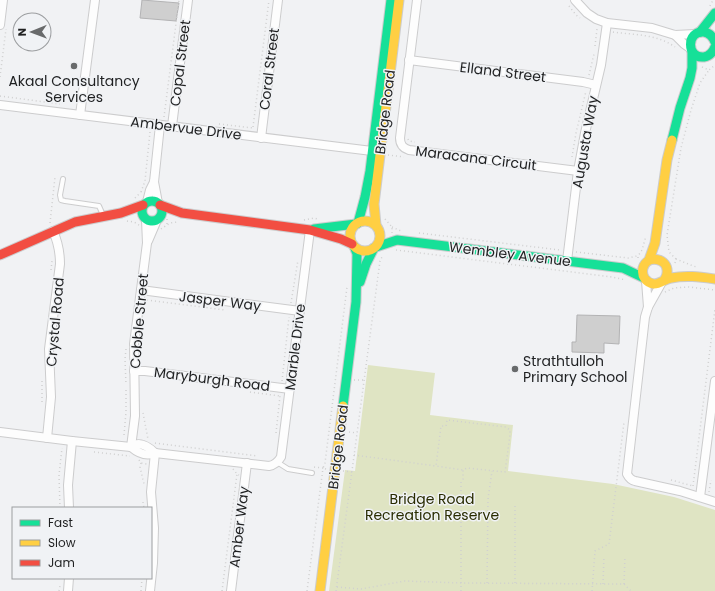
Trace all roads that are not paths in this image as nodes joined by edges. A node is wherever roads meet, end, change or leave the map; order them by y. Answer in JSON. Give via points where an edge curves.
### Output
{"nodes":[{"id":1,"x":3,"y":0,"type":"edge"},
{"id":2,"x":95,"y":0,"type":"edge"},
{"id":3,"x":188,"y":0,"type":"edge"},
{"id":4,"x":278,"y":0,"type":"edge"},
{"id":5,"x":391,"y":0,"type":"edge"},
{"id":6,"x":400,"y":0,"type":"edge"},
{"id":7,"x":417,"y":0,"type":"edge"},
{"id":8,"x":575,"y":0,"type":"edge"},
{"id":9,"x":715,"y":13,"type":"edge"},
{"id":10,"x":715,"y":19,"type":"edge"},
{"id":11,"x":607,"y":23,"type":"junction"},
{"id":12,"x":3,"y":24,"type":"edge"},
{"id":13,"x":697,"y":33,"type":"junction"},
{"id":14,"x":675,"y":35,"type":"junction"},
{"id":15,"x":713,"y":46,"type":"edge"},
{"id":16,"x":691,"y":51,"type":"junction"},
{"id":17,"x":409,"y":60,"type":"junction"},
{"id":18,"x":690,"y":78,"type":"junction"},
{"id":19,"x":596,"y":85,"type":"junction"},
{"id":20,"x":0,"y":105,"type":"edge"},
{"id":21,"x":80,"y":115,"type":"junction"},
{"id":22,"x":160,"y":125,"type":"junction"},
{"id":23,"x":172,"y":126,"type":"junction"},
{"id":24,"x":261,"y":138,"type":"junction"},
{"id":25,"x":372,"y":152,"type":"junction"},
{"id":26,"x":578,"y":171,"type":"junction"},
{"id":27,"x":63,"y":180,"type":"dead end"},
{"id":28,"x":154,"y":182,"type":"junction"},
{"id":29,"x":145,"y":204,"type":"junction"},
{"id":30,"x":159,"y":204,"type":"junction"},
{"id":31,"x":182,"y":213,"type":"junction"},
{"id":32,"x":103,"y":216,"type":"junction"},
{"id":33,"x":122,"y":217,"type":"junction"},
{"id":34,"x":153,"y":223,"type":"junction"},
{"id":35,"x":357,"y":223,"type":"junction"},
{"id":36,"x":377,"y":227,"type":"junction"},
{"id":37,"x":310,"y":230,"type":"junction"},
{"id":38,"x":53,"y":231,"type":"junction"},
{"id":39,"x":656,"y":234,"type":"junction"},
{"id":40,"x":397,"y":240,"type":"junction"},
{"id":41,"x":353,"y":245,"type":"junction"},
{"id":42,"x":375,"y":248,"type":"junction"},
{"id":43,"x":0,"y":255,"type":"edge"},
{"id":44,"x":567,"y":261,"type":"junction"},
{"id":45,"x":646,"y":263,"type":"junction"},
{"id":46,"x":664,"y":263,"type":"junction"},
{"id":47,"x":622,"y":268,"type":"junction"},
{"id":48,"x":690,"y":276,"type":"junction"},
{"id":49,"x":645,"y":279,"type":"junction"},
{"id":50,"x":715,"y":279,"type":"edge"},
{"id":51,"x":664,"y":280,"type":"junction"},
{"id":52,"x":141,"y":290,"type":"junction"},
{"id":53,"x":356,"y":302,"type":"junction"},
{"id":54,"x":648,"y":307,"type":"junction"},
{"id":55,"x":300,"y":311,"type":"junction"},
{"id":56,"x":134,"y":371,"type":"junction"},
{"id":57,"x":715,"y":381,"type":"edge"},
{"id":58,"x":290,"y":389,"type":"junction"},
{"id":59,"x":0,"y":432,"type":"edge"},
{"id":60,"x":47,"y":438,"type":"junction"},
{"id":61,"x":72,"y":441,"type":"junction"},
{"id":62,"x":131,"y":447,"type":"junction"},
{"id":63,"x":155,"y":452,"type":"junction"},
{"id":64,"x":277,"y":462,"type":"junction"},
{"id":65,"x":247,"y":463,"type":"junction"},
{"id":66,"x":312,"y":473,"type":"dead end"},
{"id":67,"x":700,"y":497,"type":"junction"},
{"id":68,"x":715,"y":502,"type":"edge"},
{"id":69,"x":69,"y":507,"type":"edge"},
{"id":70,"x":152,"y":572,"type":"edge"},
{"id":71,"x":69,"y":579,"type":"edge"},
{"id":72,"x":151,"y":579,"type":"edge"},
{"id":73,"x":68,"y":591,"type":"edge"},
{"id":74,"x":150,"y":591,"type":"edge"},
{"id":75,"x":231,"y":591,"type":"edge"},
{"id":76,"x":320,"y":591,"type":"edge"}],
"edges":[{"from":1,"to":12,"type":"street"},
{"from":2,"to":21,"type":"street"},
{"from":3,"to":23,"type":"street","name":"Copal Street"},
{"from":4,"to":24,"type":"street","name":"Coral Street"},
{"from":5,"to":25,"type":"street","name":"Bridge Road"},
{"from":6,"to":36,"type":"street","name":"Bridge Road","via":[[374,204]]},
{"from":7,"to":17,"type":"street","name":"Maracana Circuit"},
{"from":8,"to":11,"type":"street","via":[[587,13]]},
{"from":9,"to":13,"type":"street"},
{"from":10,"to":15,"type":"street"},
{"from":11,"to":14,"type":"street","via":[[652,28]]},
{"from":11,"to":19,"type":"street","name":"Augusta Way"},
{"from":13,"to":14,"type":"street"},
{"from":13,"to":15,"type":"street","via":[[707,32]]},
{"from":13,"to":16,"type":"street","via":[[690,42]]},
{"from":14,"to":16,"type":"street"},
{"from":15,"to":16,"type":"street","via":[[698,56]]},
{"from":15,"to":18,"type":"street"},
{"from":16,"to":18,"type":"street"},
{"from":17,"to":19,"type":"street","name":"Elland Street"},
{"from":17,"to":26,"type":"street","name":"Maracana Circuit","via":[[400,138],[400,143],[405,148]]},
{"from":18,"to":39,"type":"street","via":[[667,160]]},
{"from":19,"to":26,"type":"street","name":"Augusta Way"},
{"from":20,"to":21,"type":"street","name":"Ambervue Drive"},
{"from":21,"to":22,"type":"street","name":"Ambervue Drive"},
{"from":22,"to":23,"type":"street","name":"Ambervue Drive"},
{"from":22,"to":28,"type":"street"},
{"from":23,"to":24,"type":"street","name":"Ambervue Drive"},
{"from":24,"to":25,"type":"street","name":"Ambervue Drive"},
{"from":25,"to":35,"type":"street","name":"Bridge Road","via":[[365,196]]},
{"from":26,"to":44,"type":"street","name":"Augusta Way"},
{"from":27,"to":32,"type":"lane","via":[[61,200],[99,206]]},
{"from":28,"to":29,"type":"street"},
{"from":28,"to":30,"type":"street"},
{"from":29,"to":30,"type":"street","via":[[152,201]]},
{"from":29,"to":33,"type":"street"},
{"from":29,"to":34,"type":"street","via":[[142,212]]},
{"from":30,"to":31,"type":"street"},
{"from":30,"to":34,"type":"street","via":[[161,216]]},
{"from":31,"to":34,"type":"street"},
{"from":31,"to":37,"type":"street"},
{"from":32,"to":33,"type":"street"},
{"from":32,"to":38,"type":"street","via":[[76,222]]},
{"from":33,"to":34,"type":"street"},
{"from":34,"to":52,"type":"street","name":"Cobble Street","via":[[147,243]]},
{"from":35,"to":36,"type":"street","via":[[365,220]]},
{"from":35,"to":37,"type":"street"},
{"from":35,"to":41,"type":"street","via":[[350,235]]},
{"from":36,"to":40,"type":"street","name":"Wembley Avenue"},
{"from":36,"to":42,"type":"street","via":[[381,238]]},
{"from":37,"to":41,"type":"street","via":[[341,238]]},
{"from":37,"to":55,"type":"street","name":"Marble Drive"},
{"from":38,"to":43,"type":"street"},
{"from":38,"to":60,"type":"street","name":"Crystal Road","via":[[60,252],[60,264],[50,349],[51,397]]},
{"from":39,"to":45,"type":"street"},
{"from":39,"to":46,"type":"street"},
{"from":40,"to":42,"type":"street","name":"Wembley Avenue"},
{"from":40,"to":44,"type":"street","name":"Wembley Avenue"},
{"from":41,"to":42,"type":"street","via":[[366,251]]},
{"from":41,"to":53,"type":"street","name":"Bridge Road","via":[[357,254]]},
{"from":42,"to":53,"type":"street","name":"Bridge Road","via":[[362,276]]},
{"from":44,"to":47,"type":"street","name":"Wembley Avenue"},
{"from":45,"to":46,"type":"street","via":[[656,259]]},
{"from":45,"to":47,"type":"street","name":"Wembley Avenue"},
{"from":45,"to":49,"type":"street","via":[[642,272]]},
{"from":46,"to":48,"type":"street"},
{"from":46,"to":51,"type":"street","via":[[668,271]]},
{"from":47,"to":49,"type":"street","name":"Wembley Avenue"},
{"from":48,"to":50,"type":"street"},
{"from":48,"to":51,"type":"street"},
{"from":49,"to":51,"type":"street","via":[[656,284]]},
{"from":49,"to":54,"type":"street"},
{"from":51,"to":54,"type":"street"},
{"from":52,"to":55,"type":"street","name":"Jasper Way"},
{"from":52,"to":56,"type":"street","name":"Cobble Street","via":[[134,344]]},
{"from":53,"to":76,"type":"street","name":"Bridge Road"},
{"from":54,"to":67,"type":"street","via":[[627,474],[631,480]]},
{"from":55,"to":58,"type":"street","name":"Marble Drive"},
{"from":56,"to":58,"type":"street","name":"Maryburgh Road"},
{"from":56,"to":62,"type":"street","name":"Cobble Street","via":[[135,416]]},
{"from":57,"to":67,"type":"street"},
{"from":58,"to":64,"type":"street","name":"Marble Drive","via":[[282,457]]},
{"from":59,"to":60,"type":"street"},
{"from":60,"to":61,"type":"street"},
{"from":61,"to":62,"type":"street"},
{"from":61,"to":69,"type":"street"},
{"from":62,"to":63,"type":"street","via":[[138,444],[147,446]]},
{"from":63,"to":65,"type":"street"},
{"from":63,"to":70,"type":"street","via":[[151,492],[154,536]]},
{"from":64,"to":65,"type":"street","via":[[269,466]]},
{"from":64,"to":66,"type":"lane","via":[[288,469]]},
{"from":65,"to":75,"type":"street","name":"Amber Way"},
{"from":67,"to":68,"type":"street"},
{"from":71,"to":73,"type":"street"},
{"from":72,"to":74,"type":"street"}]}
